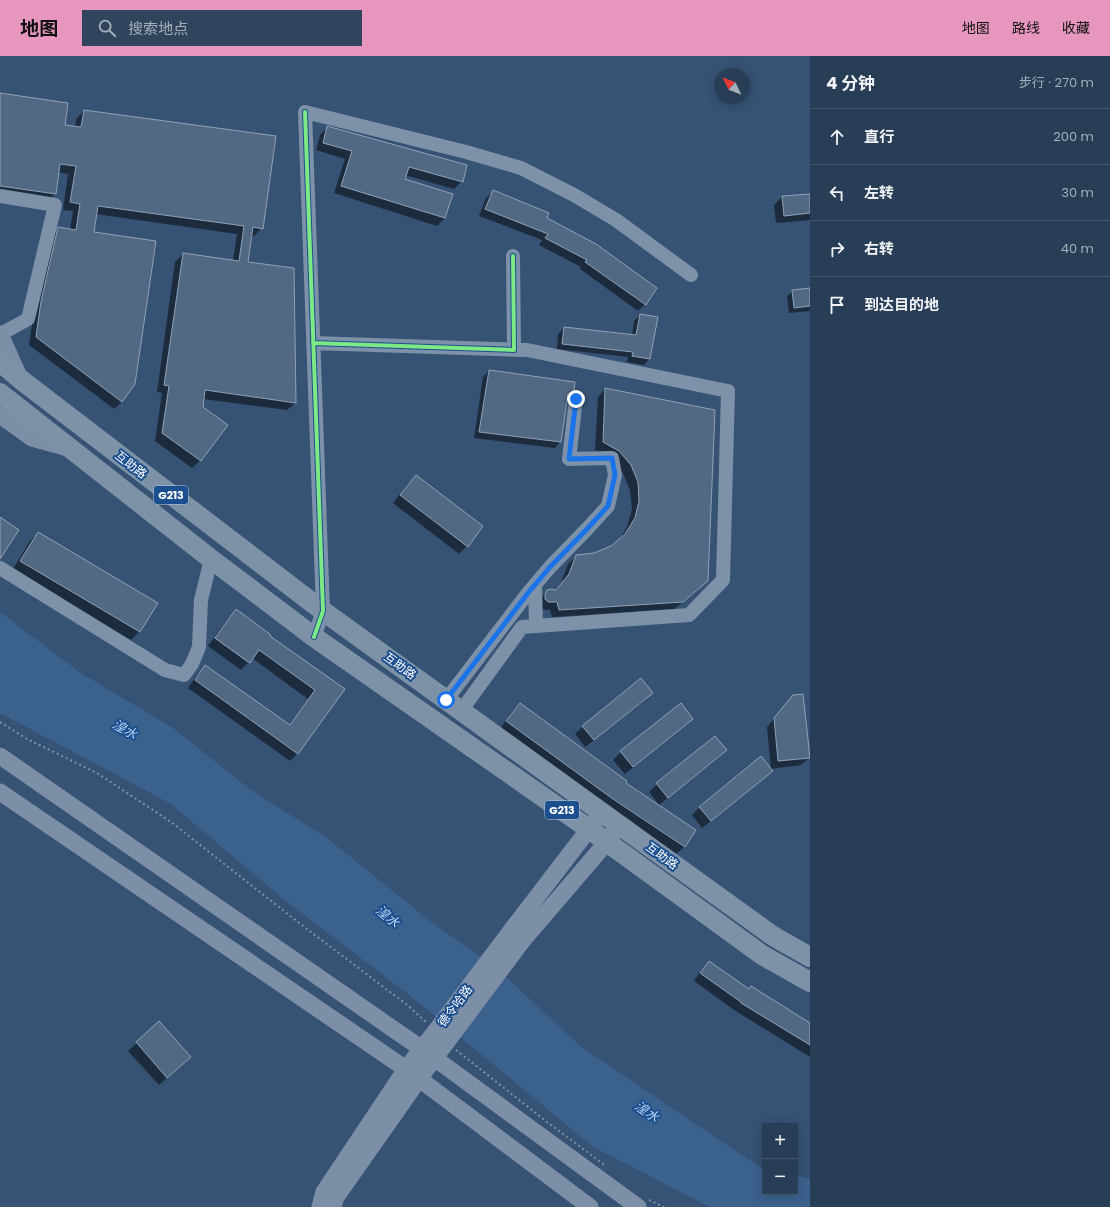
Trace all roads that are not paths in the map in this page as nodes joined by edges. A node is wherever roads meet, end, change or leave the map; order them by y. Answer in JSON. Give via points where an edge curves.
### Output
{"nodes":[{"id":1,"x":0,"y":196,"type":"edge"},
{"id":2,"x":513,"y":256,"type":"dead end"},
{"id":3,"x":691,"y":275,"type":"dead end"},
{"id":4,"x":0,"y":334,"type":"edge"},
{"id":5,"x":313,"y":343,"type":"junction"},
{"id":6,"x":514,"y":350,"type":"junction"},
{"id":7,"x":0,"y":362,"type":"edge"},
{"id":8,"x":20,"y":379,"type":"junction"},
{"id":9,"x":0,"y":393,"type":"edge"},
{"id":10,"x":576,"y":399,"type":"dead end"},
{"id":11,"x":0,"y":415,"type":"edge"},
{"id":12,"x":68,"y":448,"type":"junction"},
{"id":13,"x":211,"y":559,"type":"junction"},
{"id":14,"x":0,"y":568,"type":"edge"},
{"id":15,"x":531,"y":589,"type":"junction"},
{"id":16,"x":323,"y":611,"type":"junction"},
{"id":17,"x":536,"y":626,"type":"junction"},
{"id":18,"x":314,"y":637,"type":"junction"},
{"id":19,"x":454,"y":705,"type":"junction"},
{"id":20,"x":0,"y":756,"type":"edge"},
{"id":21,"x":0,"y":792,"type":"edge"},
{"id":22,"x":602,"y":812,"type":"junction"},
{"id":23,"x":619,"y":825,"type":"junction"},
{"id":24,"x":589,"y":829,"type":"junction"},
{"id":25,"x":607,"y":842,"type":"junction"},
{"id":26,"x":516,"y":936,"type":"junction"},
{"id":27,"x":810,"y":957,"type":"edge"},
{"id":28,"x":810,"y":982,"type":"edge"},
{"id":29,"x":428,"y":1054,"type":"junction"},
{"id":30,"x":412,"y":1074,"type":"junction"},
{"id":31,"x":643,"y":1203,"type":"edge"},
{"id":32,"x":320,"y":1207,"type":"edge"},
{"id":33,"x":333,"y":1207,"type":"edge"},
{"id":34,"x":590,"y":1207,"type":"edge"}],
"edges":[{"from":1,"to":4,"type":"street","via":[[55,205],[28,319]]},
{"from":2,"to":6,"type":"street"},
{"from":3,"to":5,"type":"street","via":[[616,220],[520,168],[305,112]]},
{"from":4,"to":8,"type":"main road"},
{"from":5,"to":6,"type":"street"},
{"from":5,"to":16,"type":"street"},
{"from":6,"to":17,"type":"street","via":[[527,350],[728,391],[724,580],[689,615]]},
{"from":7,"to":8,"type":"highway","name":"互助路","number":"G213"},
{"from":8,"to":16,"type":"highway","name":"互助路","number":"G213"},
{"from":9,"to":12,"type":"highway","name":"互助路","number":"G213"},
{"from":10,"to":15,"type":"street","via":[[569,459],[612,458],[614,483],[608,506]]},
{"from":11,"to":12,"type":"main road","via":[[32,438]]},
{"from":12,"to":13,"type":"highway","name":"互助路","number":"G213"},
{"from":13,"to":14,"type":"street","via":[[201,600],[199,647],[184,675],[165,670]]},
{"from":13,"to":18,"type":"highway","name":"互助路","number":"G213"},
{"from":15,"to":17,"type":"street"},
{"from":15,"to":19,"type":"street"},
{"from":16,"to":18,"type":"street"},
{"from":16,"to":19,"type":"highway","name":"互助路","number":"G213"},
{"from":17,"to":19,"type":"street","via":[[522,627]]},
{"from":18,"to":24,"type":"highway","name":"互助路","number":"G213"},
{"from":19,"to":22,"type":"highway","name":"互助路","number":"G213"},
{"from":20,"to":29,"type":"main road"},
{"from":21,"to":30,"type":"main road"},
{"from":22,"to":23,"type":"highway","name":"互助路","number":"G213"},
{"from":22,"to":24,"type":"main road","name":"德令哈路"},
{"from":23,"to":25,"type":"main road","name":"德令哈路"},
{"from":23,"to":27,"type":"highway","name":"互助路","number":"G213","via":[[773,936]]},
{"from":24,"to":25,"type":"highway","name":"互助路","number":"G213"},
{"from":24,"to":26,"type":"main road","name":"德令哈路"},
{"from":25,"to":26,"type":"main road","name":"德令哈路"},
{"from":25,"to":28,"type":"highway","name":"互助路","number":"G213","via":[[762,955]]},
{"from":26,"to":29,"type":"main road","name":"德令哈路"},
{"from":29,"to":30,"type":"main road","name":"德令哈路"},
{"from":29,"to":31,"type":"main road"},
{"from":30,"to":32,"type":"main road","name":"德令哈路","via":[[324,1192]]},
{"from":30,"to":33,"type":"main road","name":"德令哈路","via":[[336,1198]]},
{"from":30,"to":34,"type":"main road"}]}
